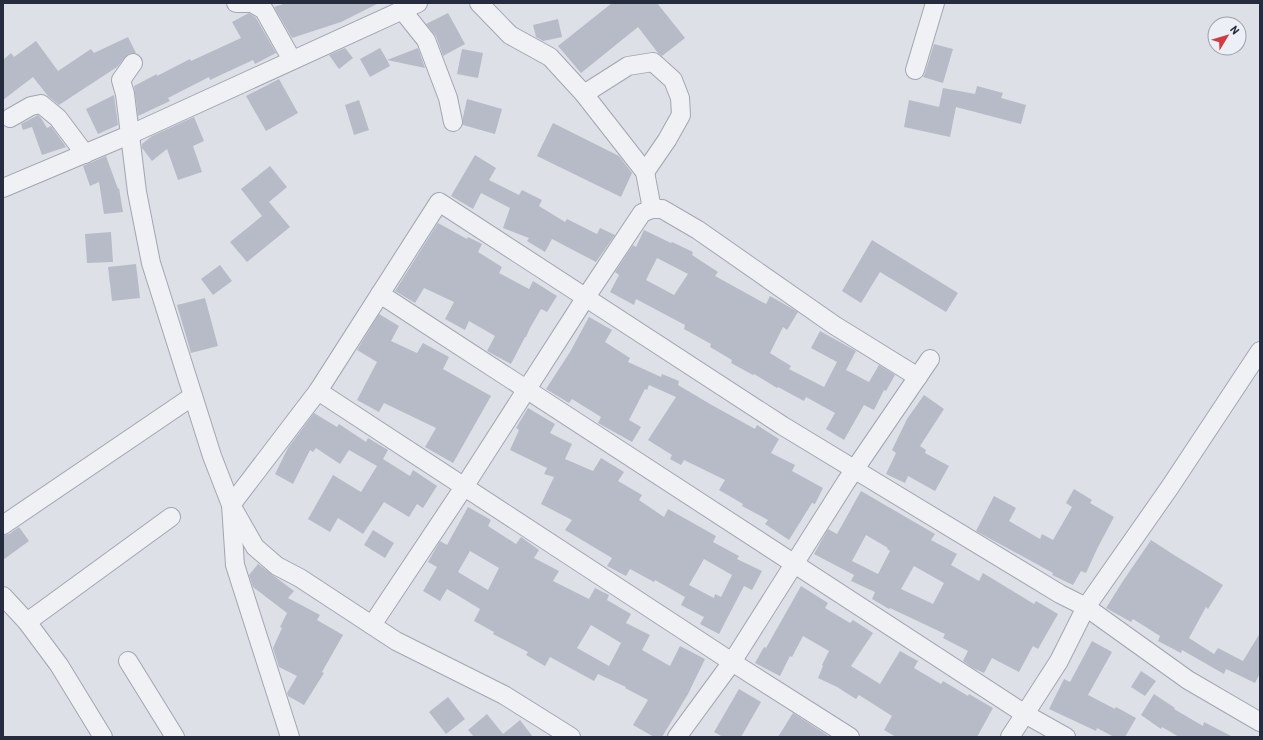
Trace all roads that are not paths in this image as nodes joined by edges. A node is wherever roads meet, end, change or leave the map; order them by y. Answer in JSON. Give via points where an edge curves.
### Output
{"nodes":[{"id":1,"x":236,"y":3,"type":"edge"},
{"id":2,"x":248,"y":3,"type":"edge"},
{"id":3,"x":252,"y":3,"type":"edge"},
{"id":4,"x":479,"y":3,"type":"edge"},
{"id":5,"x":936,"y":3,"type":"edge"},
{"id":6,"x":399,"y":8,"type":"edge"},
{"id":7,"x":292,"y":60,"type":"junction"},
{"id":8,"x":133,"y":63,"type":"dead end"},
{"id":9,"x":915,"y":70,"type":"dead end"},
{"id":10,"x":584,"y":94,"type":"junction"},
{"id":11,"x":10,"y":118,"type":"dead end"},
{"id":12,"x":454,"y":122,"type":"dead end"},
{"id":13,"x":129,"y":135,"type":"junction"},
{"id":14,"x":84,"y":154,"type":"junction"},
{"id":15,"x":645,"y":172,"type":"junction"},
{"id":16,"x":3,"y":188,"type":"edge"},
{"id":17,"x":652,"y":209,"type":"junction"},
{"id":18,"x":380,"y":294,"type":"junction"},
{"id":19,"x":586,"y":297,"type":"junction"},
{"id":20,"x":1260,"y":351,"type":"edge"},
{"id":21,"x":930,"y":359,"type":"dead end"},
{"id":22,"x":918,"y":377,"type":"junction"},
{"id":23,"x":527,"y":390,"type":"junction"},
{"id":24,"x":318,"y":391,"type":"junction"},
{"id":25,"x":193,"y":396,"type":"junction"},
{"id":26,"x":855,"y":470,"type":"junction"},
{"id":27,"x":464,"y":487,"type":"junction"},
{"id":28,"x":231,"y":505,"type":"junction"},
{"id":29,"x":171,"y":517,"type":"dead end"},
{"id":30,"x":3,"y":525,"type":"edge"},
{"id":31,"x":794,"y":563,"type":"junction"},
{"id":32,"x":3,"y":596,"type":"edge"},
{"id":33,"x":1086,"y":607,"type":"junction"},
{"id":34,"x":27,"y":622,"type":"junction"},
{"id":35,"x":372,"y":625,"type":"junction"},
{"id":36,"x":128,"y":661,"type":"dead end"},
{"id":37,"x":732,"y":662,"type":"junction"},
{"id":38,"x":1025,"y":714,"type":"junction"},
{"id":39,"x":1260,"y":722,"type":"edge"},
{"id":40,"x":103,"y":737,"type":"edge"},
{"id":41,"x":175,"y":737,"type":"edge"},
{"id":42,"x":290,"y":737,"type":"edge"},
{"id":43,"x":571,"y":737,"type":"edge"},
{"id":44,"x":677,"y":737,"type":"edge"},
{"id":45,"x":850,"y":737,"type":"edge"},
{"id":46,"x":1010,"y":737,"type":"edge"},
{"id":47,"x":1066,"y":737,"type":"edge"}],
"edges":[{"from":1,"to":2,"type":"street"},
{"from":3,"to":7,"type":"street","via":[[264,10]]},
{"from":4,"to":10,"type":"street","via":[[510,35],[550,57]]},
{"from":5,"to":9,"type":"street"},
{"from":6,"to":7,"type":"street"},
{"from":6,"to":12,"type":"street","via":[[426,40],[448,98]]},
{"from":7,"to":13,"type":"street"},
{"from":8,"to":13,"type":"street","via":[[122,80]]},
{"from":10,"to":15,"type":"street"},
{"from":10,"to":15,"type":"street","via":[[628,66],[653,62],[673,80],[680,98],[681,115]]},
{"from":11,"to":14,"type":"street","via":[[31,106],[42,104],[58,118]]},
{"from":13,"to":14,"type":"street"},
{"from":13,"to":25,"type":"street","via":[[151,263]]},
{"from":14,"to":16,"type":"street"},
{"from":15,"to":17,"type":"street"},
{"from":17,"to":19,"type":"street","via":[[642,213]]},
{"from":17,"to":22,"type":"street","via":[[662,209],[698,230],[834,325]]},
{"from":18,"to":19,"type":"street","via":[[439,202]]},
{"from":18,"to":23,"type":"street"},
{"from":18,"to":24,"type":"street"},
{"from":19,"to":23,"type":"street"},
{"from":19,"to":26,"type":"street"},
{"from":20,"to":33,"type":"street","via":[[1170,488]]},
{"from":21,"to":22,"type":"street"},
{"from":22,"to":26,"type":"street"},
{"from":23,"to":27,"type":"street"},
{"from":23,"to":31,"type":"street"},
{"from":24,"to":27,"type":"street"},
{"from":24,"to":28,"type":"street"},
{"from":25,"to":28,"type":"street"},
{"from":25,"to":30,"type":"street"},
{"from":26,"to":31,"type":"street"},
{"from":26,"to":33,"type":"street","via":[[1060,594]]},
{"from":27,"to":35,"type":"street"},
{"from":27,"to":37,"type":"street"},
{"from":28,"to":35,"type":"street","via":[[255,547],[277,566]]},
{"from":28,"to":42,"type":"street","via":[[235,564]]},
{"from":29,"to":34,"type":"street"},
{"from":31,"to":37,"type":"street"},
{"from":31,"to":38,"type":"street"},
{"from":32,"to":34,"type":"street"},
{"from":33,"to":38,"type":"street","via":[[1059,661]]},
{"from":33,"to":39,"type":"street","via":[[1188,680]]},
{"from":34,"to":40,"type":"street","via":[[59,665]]},
{"from":35,"to":43,"type":"street","via":[[396,641],[504,695]]},
{"from":36,"to":41,"type":"street"},
{"from":37,"to":44,"type":"street"},
{"from":37,"to":45,"type":"street"},
{"from":38,"to":46,"type":"street"},
{"from":38,"to":47,"type":"street"}]}
